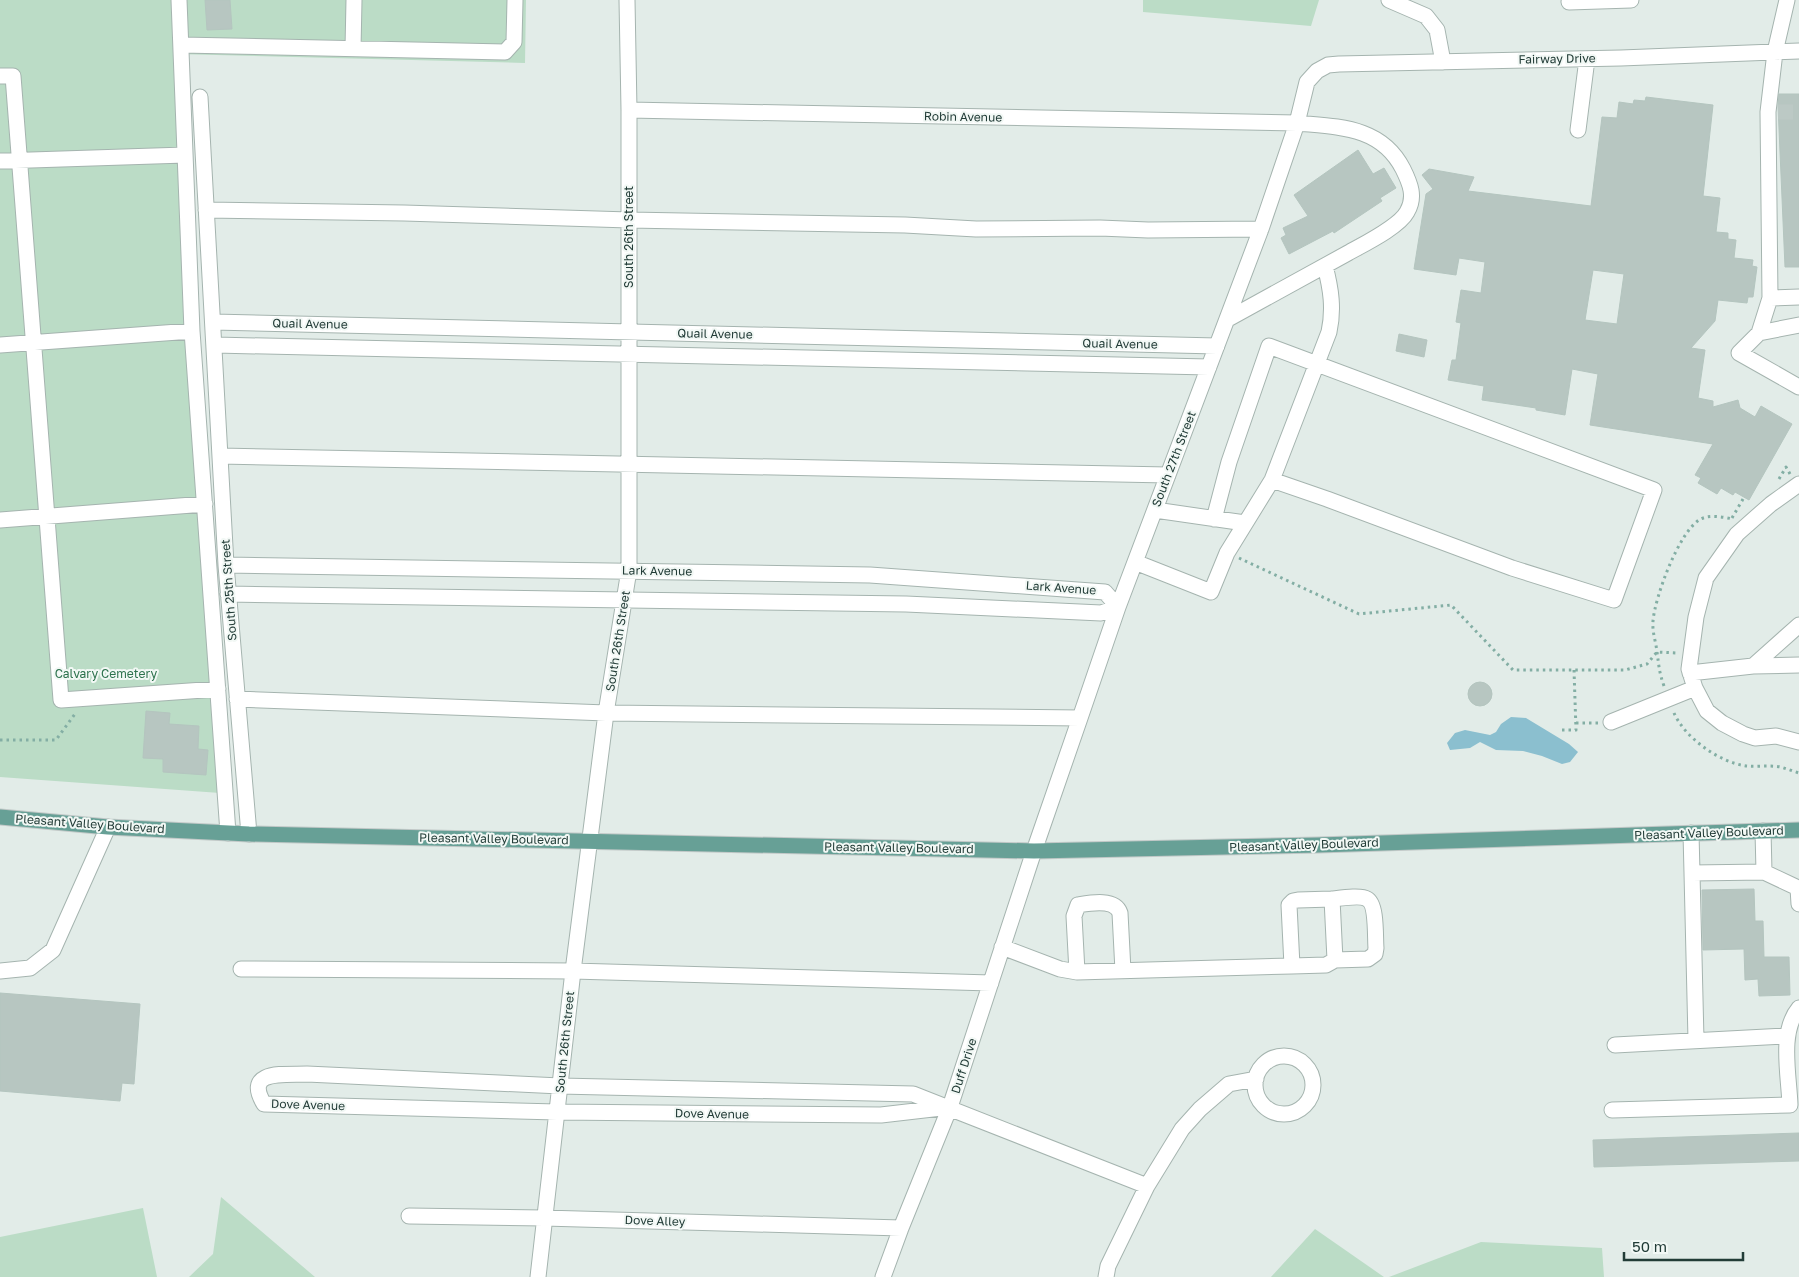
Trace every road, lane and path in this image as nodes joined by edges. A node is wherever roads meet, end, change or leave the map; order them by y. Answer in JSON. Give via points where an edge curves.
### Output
{"nodes":[{"id":1,"x":179,"y":0,"type":"edge"},
{"id":2,"x":354,"y":0,"type":"edge"},
{"id":3,"x":515,"y":0,"type":"edge"},
{"id":4,"x":627,"y":0,"type":"edge"},
{"id":5,"x":1389,"y":0,"type":"edge"},
{"id":6,"x":1631,"y":0,"type":"edge"},
{"id":7,"x":1787,"y":0,"type":"edge"},
{"id":8,"x":1569,"y":2,"type":"dead end"},
{"id":9,"x":181,"y":45,"type":"junction"},
{"id":10,"x":353,"y":49,"type":"junction"},
{"id":11,"x":1775,"y":52,"type":"junction"},
{"id":12,"x":1799,"y":52,"type":"edge"},
{"id":13,"x":1587,"y":59,"type":"junction"},
{"id":14,"x":1443,"y":62,"type":"junction"},
{"id":15,"x":1317,"y":71,"type":"joint"},
{"id":16,"x":0,"y":76,"type":"edge"},
{"id":17,"x":200,"y":97,"type":"dead end"},
{"id":18,"x":629,"y":110,"type":"junction"},
{"id":19,"x":1297,"y":123,"type":"junction"},
{"id":20,"x":1578,"y":130,"type":"dead end"},
{"id":21,"x":186,"y":155,"type":"junction"},
{"id":22,"x":20,"y":160,"type":"junction"},
{"id":23,"x":0,"y":162,"type":"edge"},
{"id":24,"x":206,"y":210,"type":"junction"},
{"id":25,"x":629,"y":220,"type":"junction"},
{"id":26,"x":1261,"y":229,"type":"junction"},
{"id":27,"x":1325,"y":266,"type":"junction"},
{"id":28,"x":1799,"y":297,"type":"edge"},
{"id":29,"x":1770,"y":298,"type":"junction"},
{"id":30,"x":1228,"y":319,"type":"junction"},
{"id":31,"x":213,"y":322,"type":"junction"},
{"id":32,"x":304,"y":324,"type":"junction"},
{"id":33,"x":1799,"y":325,"type":"edge"},
{"id":34,"x":469,"y":328,"type":"junction"},
{"id":35,"x":192,"y":331,"type":"junction"},
{"id":36,"x":630,"y":332,"type":"junction"},
{"id":37,"x":1758,"y":333,"type":"junction"},
{"id":38,"x":819,"y":336,"type":"junction"},
{"id":39,"x":34,"y":343,"type":"junction"},
{"id":40,"x":0,"y":345,"type":"edge"},
{"id":41,"x":214,"y":346,"type":"junction"},
{"id":42,"x":1217,"y":346,"type":"junction"},
{"id":43,"x":304,"y":348,"type":"junction"},
{"id":44,"x":469,"y":352,"type":"junction"},
{"id":45,"x":630,"y":356,"type":"junction"},
{"id":46,"x":819,"y":360,"type":"junction"},
{"id":47,"x":1318,"y":364,"type":"junction"},
{"id":48,"x":1209,"y":367,"type":"junction"},
{"id":49,"x":1799,"y":388,"type":"edge"},
{"id":50,"x":220,"y":456,"type":"junction"},
{"id":51,"x":629,"y":464,"type":"junction"},
{"id":52,"x":1168,"y":475,"type":"junction"},
{"id":53,"x":1272,"y":480,"type":"junction"},
{"id":54,"x":1799,"y":484,"type":"edge"},
{"id":55,"x":1743,"y":499,"type":"dead end"},
{"id":56,"x":204,"y":504,"type":"junction"},
{"id":57,"x":1154,"y":510,"type":"junction"},
{"id":58,"x":48,"y":516,"type":"junction"},
{"id":59,"x":1214,"y":519,"type":"junction"},
{"id":60,"x":0,"y":520,"type":"edge"},
{"id":61,"x":1245,"y":524,"type":"junction"},
{"id":62,"x":1227,"y":553,"type":"junction"},
{"id":63,"x":1135,"y":562,"type":"junction"},
{"id":64,"x":226,"y":565,"type":"junction"},
{"id":65,"x":629,"y":570,"type":"junction"},
{"id":66,"x":228,"y":594,"type":"junction"},
{"id":67,"x":625,"y":600,"type":"junction"},
{"id":68,"x":1118,"y":607,"type":"junction"},
{"id":69,"x":1799,"y":625,"type":"edge"},
{"id":70,"x":1799,"y":665,"type":"edge"},
{"id":71,"x":1753,"y":666,"type":"junction"},
{"id":72,"x":1574,"y":670,"type":"junction"},
{"id":73,"x":1690,"y":673,"type":"junction"},
{"id":74,"x":1695,"y":688,"type":"junction"},
{"id":75,"x":218,"y":689,"type":"junction"},
{"id":76,"x":86,"y":699,"type":"junction"},
{"id":77,"x":237,"y":699,"type":"junction"},
{"id":78,"x":606,"y":713,"type":"junction"},
{"id":79,"x":1080,"y":718,"type":"junction"},
{"id":80,"x":1611,"y":722,"type":"joint"},
{"id":81,"x":1576,"y":723,"type":"junction"},
{"id":82,"x":1562,"y":730,"type":"dead end"},
{"id":83,"x":0,"y":740,"type":"edge"},
{"id":84,"x":1799,"y":742,"type":"edge"},
{"id":85,"x":0,"y":817,"type":"edge"},
{"id":86,"x":108,"y":826,"type":"junction"},
{"id":87,"x":1799,"y":830,"type":"edge"},
{"id":88,"x":1763,"y":831,"type":"junction"},
{"id":89,"x":228,"y":833,"type":"junction"},
{"id":90,"x":1690,"y":833,"type":"junction"},
{"id":91,"x":249,"y":834,"type":"junction"},
{"id":92,"x":590,"y":842,"type":"junction"},
{"id":93,"x":1034,"y":851,"type":"junction"},
{"id":94,"x":1764,"y":872,"type":"junction"},
{"id":95,"x":1692,"y":873,"type":"junction"},
{"id":96,"x":1332,"y":899,"type":"junction"},
{"id":97,"x":1799,"y":904,"type":"edge"},
{"id":98,"x":1002,"y":946,"type":"junction"},
{"id":99,"x":1335,"y":960,"type":"junction"},
{"id":100,"x":1292,"y":966,"type":"junction"},
{"id":101,"x":241,"y":969,"type":"dead end"},
{"id":102,"x":0,"y":971,"type":"edge"},
{"id":103,"x":573,"y":971,"type":"junction"},
{"id":104,"x":1123,"y":971,"type":"junction"},
{"id":105,"x":1077,"y":972,"type":"junction"},
{"id":106,"x":991,"y":983,"type":"junction"},
{"id":107,"x":1799,"y":1008,"type":"edge"},
{"id":108,"x":1786,"y":1036,"type":"junction"},
{"id":109,"x":1696,"y":1040,"type":"junction"},
{"id":110,"x":1615,"y":1045,"type":"dead end"},
{"id":111,"x":1256,"y":1079,"type":"dead end"},
{"id":112,"x":560,"y":1086,"type":"junction"},
{"id":113,"x":950,"y":1107,"type":"junction"},
{"id":114,"x":1612,"y":1110,"type":"dead end"},
{"id":115,"x":557,"y":1112,"type":"junction"},
{"id":116,"x":1147,"y":1186,"type":"junction"},
{"id":117,"x":409,"y":1216,"type":"dead end"},
{"id":118,"x":544,"y":1218,"type":"junction"},
{"id":119,"x":900,"y":1228,"type":"junction"},
{"id":120,"x":538,"y":1277,"type":"edge"},
{"id":121,"x":882,"y":1277,"type":"edge"},
{"id":122,"x":1106,"y":1277,"type":"edge"}],
"edges":[{"from":1,"to":9,"type":"street"},
{"from":2,"to":10,"type":"street"},
{"from":3,"to":10,"type":"street","via":[[514,42],[505,52]]},
{"from":4,"to":18,"type":"street","name":"South 26th Street"},
{"from":5,"to":14,"type":"street","via":[[1426,16],[1437,30]]},
{"from":6,"to":8,"type":"street"},
{"from":7,"to":11,"type":"street"},
{"from":9,"to":10,"type":"street"},
{"from":9,"to":21,"type":"street"},
{"from":11,"to":12,"type":"street","name":"Fairway Drive"},
{"from":11,"to":13,"type":"street","name":"Fairway Drive"},
{"from":11,"to":29,"type":"street"},
{"from":13,"to":14,"type":"street","name":"Fairway Drive"},
{"from":13,"to":20,"type":"street"},
{"from":14,"to":15,"type":"street","name":"Fairway Drive","via":[[1339,64]]},
{"from":15,"to":19,"type":"street","name":"South 27th Street","via":[[1307,82]]},
{"from":16,"to":22,"type":"street","via":[[13,76]]},
{"from":17,"to":24,"type":"street","name":"South 25th Street"},
{"from":18,"to":19,"type":"street","name":"Robin Avenue"},
{"from":18,"to":25,"type":"street","name":"South 26th Street"},
{"from":19,"to":26,"type":"street","name":"South 27th Street"},
{"from":19,"to":27,"type":"street","name":"Robin Avenue","via":[[1348,128],[1373,137],[1401,164],[1411,188],[1410,205],[1399,221]]},
{"from":21,"to":22,"type":"street"},
{"from":21,"to":35,"type":"street"},
{"from":22,"to":23,"type":"street"},
{"from":22,"to":39,"type":"street"},
{"from":24,"to":25,"type":"street"},
{"from":24,"to":31,"type":"street","name":"South 25th Street"},
{"from":25,"to":26,"type":"street","via":[[976,229]]},
{"from":25,"to":36,"type":"street","name":"South 26th Street"},
{"from":26,"to":30,"type":"street","name":"South 27th Street"},
{"from":27,"to":30,"type":"street","name":"Robin Avenue"},
{"from":27,"to":47,"type":"street","via":[[1331,291],[1331,326]]},
{"from":28,"to":29,"type":"street"},
{"from":29,"to":37,"type":"street"},
{"from":30,"to":42,"type":"street","name":"South 27th Street"},
{"from":31,"to":32,"type":"street","name":"Quail Avenue"},
{"from":31,"to":41,"type":"street","name":"South 25th Street"},
{"from":32,"to":34,"type":"street","name":"Quail Avenue"},
{"from":32,"to":43,"type":"street"},
{"from":33,"to":37,"type":"street"},
{"from":34,"to":36,"type":"street","name":"Quail Avenue"},
{"from":34,"to":44,"type":"street"},
{"from":35,"to":39,"type":"street"},
{"from":35,"to":56,"type":"street"},
{"from":36,"to":38,"type":"street","name":"Quail Avenue"},
{"from":36,"to":45,"type":"street","name":"South 26th Street"},
{"from":37,"to":49,"type":"street","via":[[1739,353]]},
{"from":38,"to":42,"type":"street","name":"Quail Avenue"},
{"from":38,"to":46,"type":"street"},
{"from":39,"to":40,"type":"street"},
{"from":39,"to":58,"type":"street"},
{"from":41,"to":43,"type":"street","name":"Quail Avenue"},
{"from":41,"to":50,"type":"street","name":"South 25th Street"},
{"from":42,"to":48,"type":"street","name":"South 27th Street"},
{"from":43,"to":44,"type":"street","name":"Quail Avenue"},
{"from":44,"to":45,"type":"street","name":"Quail Avenue"},
{"from":45,"to":46,"type":"street","name":"Quail Avenue"},
{"from":45,"to":51,"type":"street","name":"South 26th Street"},
{"from":46,"to":48,"type":"street","name":"Quail Avenue"},
{"from":47,"to":53,"type":"street"},
{"from":47,"to":53,"type":"street","via":[[1654,490],[1614,600],[1512,568]]},
{"from":47,"to":59,"type":"street","via":[[1270,346]]},
{"from":48,"to":52,"type":"street","name":"South 27th Street"},
{"from":50,"to":51,"type":"street"},
{"from":50,"to":64,"type":"street","name":"South 25th Street"},
{"from":51,"to":52,"type":"street"},
{"from":51,"to":65,"type":"street","name":"South 26th Street"},
{"from":52,"to":57,"type":"street","name":"South 27th Street"},
{"from":53,"to":61,"type":"street"},
{"from":54,"to":73,"type":"street","via":[[1737,534],[1706,578],[1696,617]]},
{"from":55,"to":72,"type":"path","via":[[1731,518],[1709,517],[1698,521],[1678,550],[1658,597],[1653,622],[1657,652],[1647,664],[1625,670]]},
{"from":56,"to":58,"type":"street"},
{"from":56,"to":75,"type":"street"},
{"from":57,"to":59,"type":"street"},
{"from":57,"to":63,"type":"street","name":"South 27th Street"},
{"from":58,"to":60,"type":"street"},
{"from":58,"to":76,"type":"street","via":[[62,700]]},
{"from":59,"to":61,"type":"street"},
{"from":61,"to":62,"type":"street"},
{"from":62,"to":63,"type":"street","via":[[1211,592]]},
{"from":62,"to":72,"type":"path","via":[[1359,614],[1451,605],[1513,670]]},
{"from":63,"to":68,"type":"street","name":"South 27th Street"},
{"from":64,"to":65,"type":"street","name":"Lark Avenue"},
{"from":64,"to":66,"type":"street","name":"South 25th Street"},
{"from":65,"to":67,"type":"street","name":"South 26th Street"},
{"from":65,"to":68,"type":"street","name":"Lark Avenue","via":[[870,574],[1105,592]]},
{"from":66,"to":67,"type":"street","name":"Lark Avenue"},
{"from":66,"to":77,"type":"street","name":"South 25th Street"},
{"from":67,"to":68,"type":"street","name":"Lark Avenue","via":[[906,604],[1101,613]]},
{"from":67,"to":78,"type":"street","name":"South 26th Street"},
{"from":68,"to":79,"type":"street","name":"South 27th Street"},
{"from":69,"to":71,"type":"street"},
{"from":70,"to":71,"type":"street"},
{"from":71,"to":73,"type":"street"},
{"from":72,"to":81,"type":"path"},
{"from":73,"to":74,"type":"street"},
{"from":74,"to":80,"type":"street"},
{"from":74,"to":84,"type":"street","via":[[1707,711],[1743,734],[1755,738],[1776,736]]},
{"from":75,"to":76,"type":"street"},
{"from":75,"to":89,"type":"street"},
{"from":76,"to":83,"type":"path","via":[[56,740]]},
{"from":77,"to":78,"type":"street"},
{"from":77,"to":91,"type":"street","name":"South 25th Street"},
{"from":78,"to":79,"type":"street"},
{"from":78,"to":92,"type":"street","name":"South 26th Street"},
{"from":79,"to":93,"type":"street","name":"South 27th Street"},
{"from":80,"to":81,"type":"path"},
{"from":81,"to":82,"type":"path","via":[[1576,730]]},
{"from":85,"to":86,"type":"main road","name":"Pleasant Valley Boulevard"},
{"from":86,"to":89,"type":"main road","name":"Pleasant Valley Boulevard"},
{"from":86,"to":102,"type":"street","via":[[53,950],[30,968]]},
{"from":87,"to":88,"type":"main road","name":"Pleasant Valley Boulevard"},
{"from":88,"to":90,"type":"main road","name":"Pleasant Valley Boulevard"},
{"from":88,"to":94,"type":"street"},
{"from":89,"to":91,"type":"main road","name":"Pleasant Valley Boulevard"},
{"from":90,"to":93,"type":"main road","name":"Pleasant Valley Boulevard"},
{"from":90,"to":95,"type":"street"},
{"from":91,"to":92,"type":"main road","name":"Pleasant Valley Boulevard"},
{"from":92,"to":93,"type":"main road","name":"Pleasant Valley Boulevard"},
{"from":92,"to":103,"type":"street","name":"South 26th Street"},
{"from":93,"to":98,"type":"street","name":"Duff Drive"},
{"from":94,"to":95,"type":"street"},
{"from":94,"to":97,"type":"street","via":[[1798,888]]},
{"from":95,"to":109,"type":"street"},
{"from":96,"to":99,"type":"street"},
{"from":96,"to":99,"type":"street","via":[[1363,898],[1374,907],[1375,954],[1368,959]]},
{"from":96,"to":100,"type":"street","via":[[1298,900],[1289,905]]},
{"from":98,"to":105,"type":"street","via":[[1060,969]]},
{"from":98,"to":106,"type":"street","name":"Duff Drive"},
{"from":99,"to":100,"type":"street","via":[[1326,965]]},
{"from":100,"to":104,"type":"street"},
{"from":101,"to":103,"type":"street"},
{"from":103,"to":106,"type":"street"},
{"from":103,"to":112,"type":"street","name":"South 26th Street"},
{"from":104,"to":105,"type":"street"},
{"from":104,"to":105,"type":"street","via":[[1120,913],[1110,903],[1084,904],[1076,908]]},
{"from":106,"to":113,"type":"street","name":"Duff Drive"},
{"from":107,"to":108,"type":"street"},
{"from":108,"to":109,"type":"street"},
{"from":108,"to":114,"type":"street","via":[[1790,1104]]},
{"from":109,"to":110,"type":"street"},
{"from":111,"to":116,"type":"street","via":[[1229,1084],[1200,1110],[1182,1129]]},
{"from":112,"to":113,"type":"street","name":"Dove Avenue","via":[[913,1094]]},
{"from":112,"to":115,"type":"street","name":"South 26th Street"},
{"from":112,"to":115,"type":"street","name":"Dove Avenue","via":[[307,1074],[263,1078],[258,1094],[264,1104]]},
{"from":113,"to":115,"type":"street","name":"Dove Avenue","via":[[881,1115]]},
{"from":113,"to":116,"type":"street","name":"Dove Avenue"},
{"from":113,"to":119,"type":"street","name":"Duff Drive"},
{"from":115,"to":118,"type":"street","name":"South 26th Street"},
{"from":116,"to":122,"type":"street","via":[[1108,1266]]},
{"from":117,"to":118,"type":"street","name":"Dove Alley"},
{"from":118,"to":119,"type":"street","name":"Dove Alley"},
{"from":118,"to":120,"type":"street","name":"South 26th Street"},
{"from":119,"to":121,"type":"street","name":"Duff Drive"}]}
